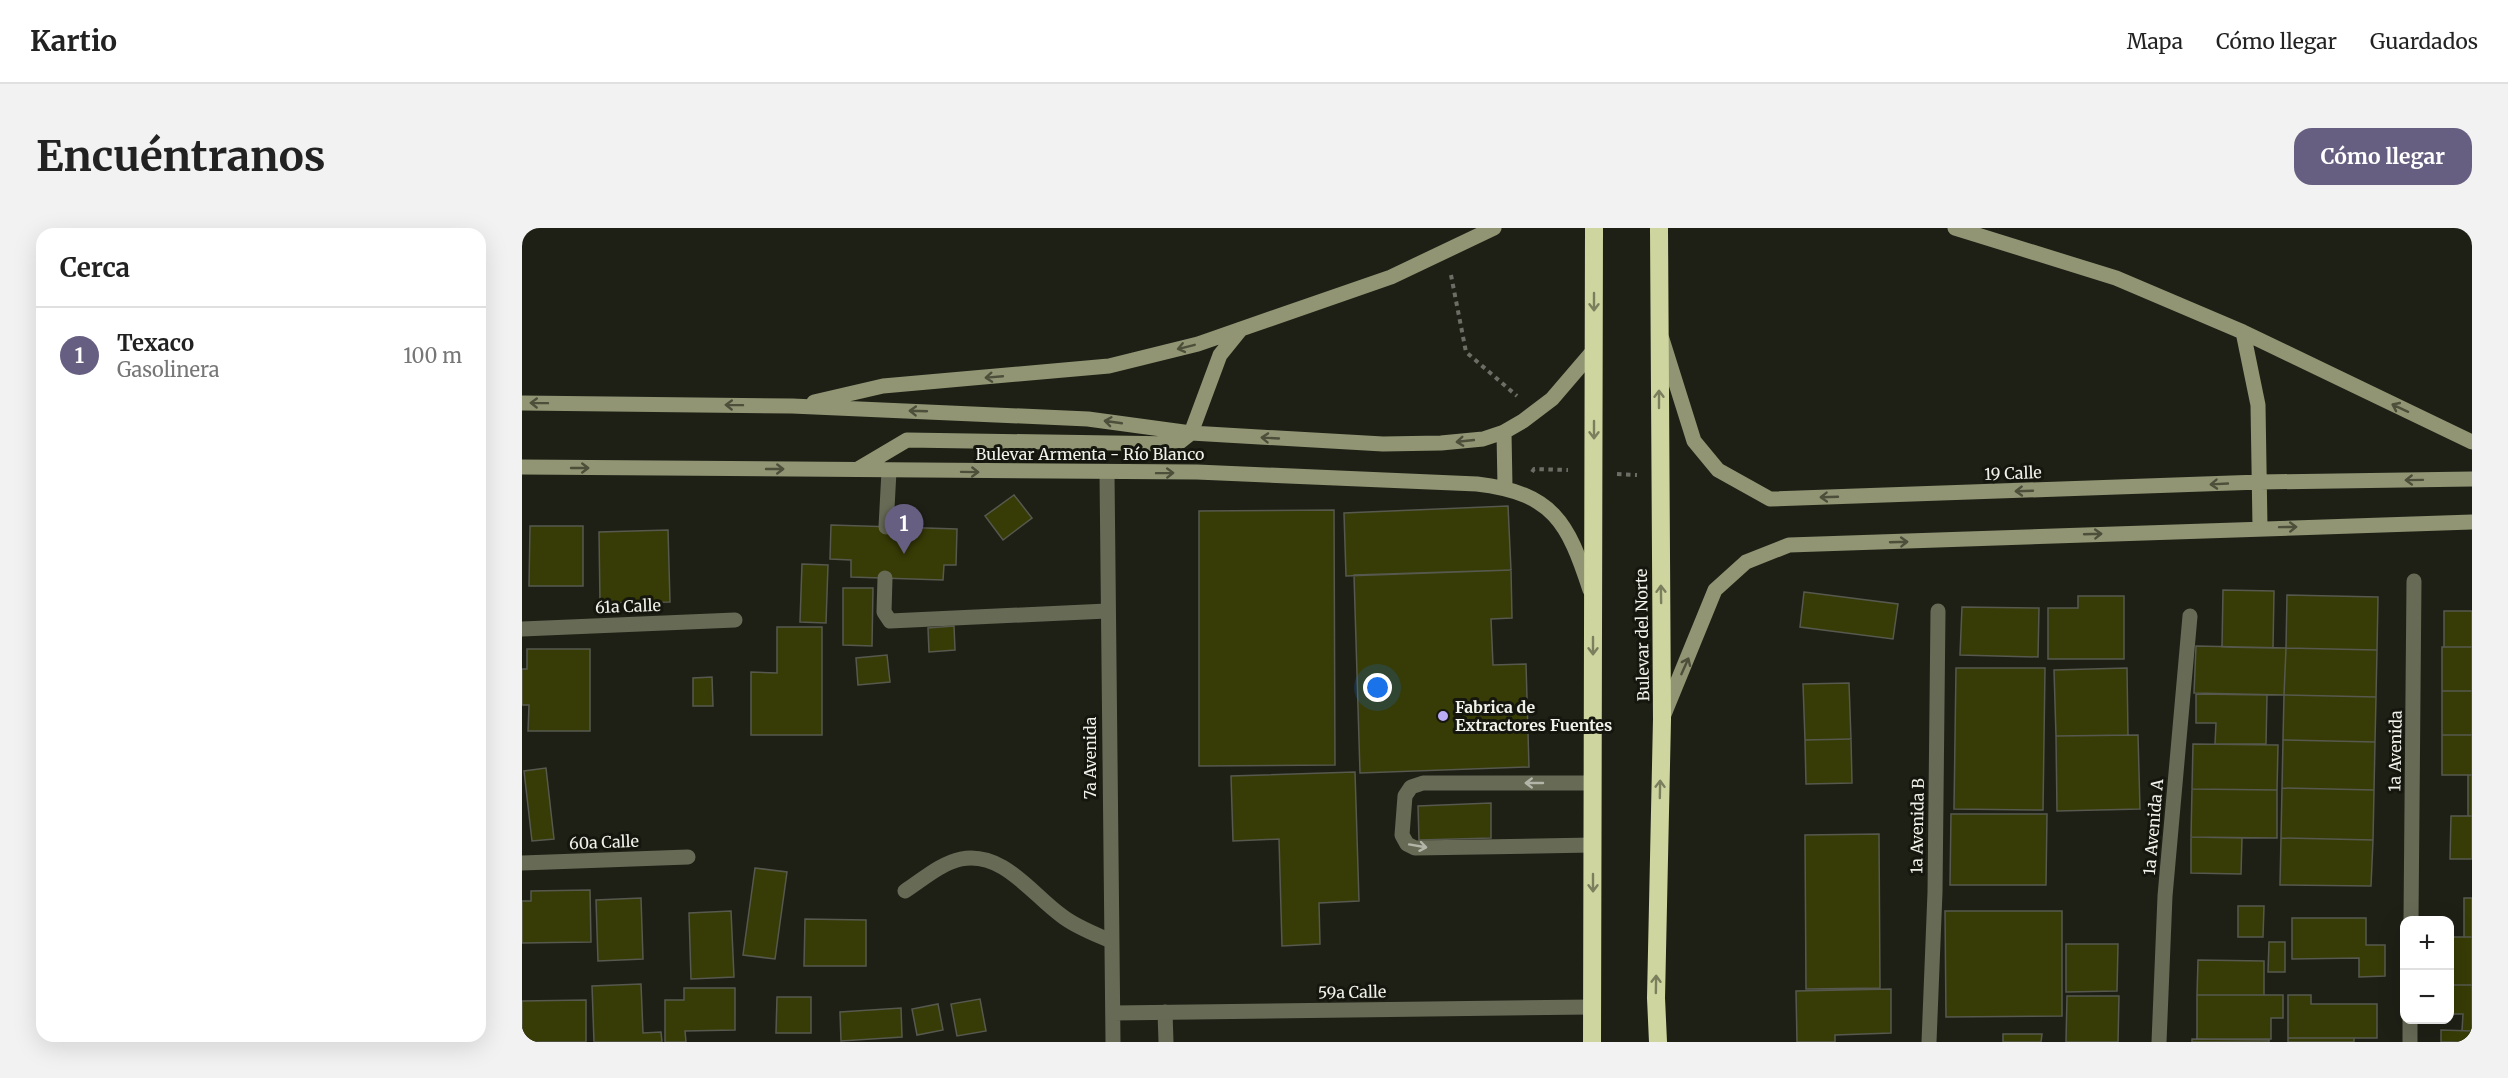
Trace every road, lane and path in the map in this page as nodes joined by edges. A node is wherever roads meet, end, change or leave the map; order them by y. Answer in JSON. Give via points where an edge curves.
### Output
{"nodes":[{"id":1,"x":1494,"y":228,"type":"edge"},
{"id":2,"x":1594,"y":228,"type":"edge"},
{"id":3,"x":1659,"y":228,"type":"edge"},
{"id":4,"x":1955,"y":228,"type":"edge"},
{"id":5,"x":1446,"y":251,"type":"junction"},
{"id":6,"x":1241,"y":329,"type":"junction"},
{"id":7,"x":1659,"y":330,"type":"junction"},
{"id":8,"x":2243,"y":332,"type":"junction"},
{"id":9,"x":1594,"y":350,"type":"junction"},
{"id":10,"x":522,"y":403,"type":"edge"},
{"id":11,"x":792,"y":406,"type":"junction"},
{"id":12,"x":1536,"y":412,"type":"junction"},
{"id":13,"x":1504,"y":432,"type":"junction"},
{"id":14,"x":1191,"y":433,"type":"junction"},
{"id":15,"x":2472,"y":442,"type":"edge"},
{"id":16,"x":522,"y":467,"type":"edge"},
{"id":17,"x":857,"y":470,"type":"junction"},
{"id":18,"x":888,"y":471,"type":"junction"},
{"id":19,"x":1107,"y":474,"type":"junction"},
{"id":20,"x":2472,"y":479,"type":"edge"},
{"id":21,"x":2260,"y":482,"type":"junction"},
{"id":22,"x":1504,"y":487,"type":"junction"},
{"id":23,"x":2472,"y":522,"type":"edge"},
{"id":24,"x":886,"y":527,"type":"dead end"},
{"id":25,"x":2260,"y":527,"type":"junction"},
{"id":26,"x":885,"y":578,"type":"dead end"},
{"id":27,"x":2414,"y":581,"type":"dead end"},
{"id":28,"x":1593,"y":601,"type":"junction"},
{"id":29,"x":1107,"y":611,"type":"junction"},
{"id":30,"x":1938,"y":611,"type":"dead end"},
{"id":31,"x":2190,"y":616,"type":"dead end"},
{"id":32,"x":735,"y":620,"type":"dead end"},
{"id":33,"x":522,"y":629,"type":"edge"},
{"id":34,"x":1662,"y":719,"type":"junction"},
{"id":35,"x":1593,"y":783,"type":"junction"},
{"id":36,"x":1593,"y":845,"type":"junction"},
{"id":37,"x":688,"y":857,"type":"dead end"},
{"id":38,"x":522,"y":863,"type":"edge"},
{"id":39,"x":905,"y":891,"type":"dead end"},
{"id":40,"x":2411,"y":916,"type":"edge"},
{"id":41,"x":1111,"y":942,"type":"junction"},
{"id":42,"x":1592,"y":1007,"type":"junction"},
{"id":43,"x":1113,"y":1012,"type":"junction"},
{"id":44,"x":1165,"y":1012,"type":"junction"},
{"id":45,"x":2410,"y":1024,"type":"edge"},
{"id":46,"x":1113,"y":1042,"type":"edge"},
{"id":47,"x":1166,"y":1042,"type":"edge"},
{"id":48,"x":1592,"y":1042,"type":"edge"},
{"id":49,"x":1658,"y":1042,"type":"edge"},
{"id":50,"x":1929,"y":1042,"type":"edge"},
{"id":51,"x":2159,"y":1042,"type":"edge"},
{"id":52,"x":2410,"y":1042,"type":"edge"}],
"edges":[{"from":1,"to":5,"type":"main road"},
{"from":2,"to":9,"type":"highway","one_way":true},
{"from":3,"to":7,"type":"highway","name":"Bulevar del Norte"},
{"from":4,"to":8,"type":"main road","via":[[2116,278]]},
{"from":5,"to":6,"type":"main road","via":[[1391,277]]},
{"from":5,"to":12,"type":"path","via":[[1466,352]]},
{"from":6,"to":11,"type":"main road","one_way":true,"via":[[1109,366],[883,386]]},
{"from":6,"to":14,"type":"main road","via":[[1220,355]]},
{"from":21,"to":7,"type":"main road","name":"19 Calle","one_way":true,"via":[[1770,499],[1718,470],[1694,441]]},
{"from":34,"to":7,"type":"highway","name":"Bulevar del Norte","one_way":true},
{"from":15,"to":8,"type":"main road","one_way":true},
{"from":8,"to":21,"type":"main road","via":[[2258,405]]},
{"from":9,"to":12,"type":"main road","name":"Bulevar Armenta - Río Blanco"},
{"from":9,"to":28,"type":"highway","one_way":true},
{"from":11,"to":10,"type":"main road","name":"Bulevar Armenta - Río Blanco","one_way":true},
{"from":14,"to":11,"type":"main road","name":"Bulevar Armenta - Río Blanco","one_way":true,"via":[[1088,419]]},
{"from":12,"to":13,"type":"main road","name":"Bulevar Armenta - Río Blanco"},
{"from":13,"to":14,"type":"main road","name":"Bulevar Armenta - Río Blanco","one_way":true,"via":[[1483,439],[1383,444]]},
{"from":13,"to":22,"type":"main road"},
{"from":14,"to":17,"type":"main road","via":[[1177,444],[907,440]]},
{"from":16,"to":17,"type":"main road","name":"Bulevar Armenta - Río Blanco","one_way":true},
{"from":17,"to":18,"type":"main road","name":"Bulevar Armenta - Río Blanco"},
{"from":18,"to":19,"type":"main road","name":"Bulevar Armenta - Río Blanco","one_way":true},
{"from":18,"to":24,"type":"street"},
{"from":19,"to":22,"type":"main road","name":"Bulevar Armenta - Río Blanco","one_way":true,"via":[[1197,472]]},
{"from":19,"to":29,"type":"street","name":"7a Avenida"},
{"from":20,"to":21,"type":"main road","name":"19 Calle","one_way":true},
{"from":21,"to":25,"type":"main road"},
{"from":22,"to":28,"type":"main road","name":"Bulevar Armenta - Río Blanco","via":[[1545,504],[1564,526],[1576,548]]},
{"from":25,"to":23,"type":"main road","one_way":true},
{"from":34,"to":25,"type":"main road","one_way":true,"via":[[1715,590],[1746,562],[1789,545]]},
{"from":26,"to":29,"type":"street","via":[[884,612],[890,621]]},
{"from":27,"to":40,"type":"street","name":"1a Avenida"},
{"from":28,"to":35,"type":"highway","one_way":true},
{"from":29,"to":41,"type":"street","name":"7a Avenida"},
{"from":30,"to":50,"type":"street","name":"1a Avenida B"},
{"from":31,"to":51,"type":"street","name":"1a Avenida A","via":[[2165,896]]},
{"from":32,"to":33,"type":"street","name":"61a Calle"},
{"from":49,"to":34,"type":"highway","name":"Bulevar del Norte","one_way":true},
{"from":35,"to":36,"type":"highway"},
{"from":35,"to":36,"type":"street","one_way":true,"via":[[1423,783],[1411,787],[1406,796],[1402,835],[1415,848]]},
{"from":36,"to":42,"type":"highway","one_way":true},
{"from":37,"to":38,"type":"street","name":"60a Calle"},
{"from":39,"to":41,"type":"street","via":[[943,866],[962,859],[984,861],[1012,871],[1063,918]]},
{"from":41,"to":43,"type":"street","name":"7a Avenida"},
{"from":42,"to":44,"type":"street","name":"59a Calle"},
{"from":42,"to":48,"type":"highway"},
{"from":43,"to":44,"type":"street","name":"59a Calle"},
{"from":43,"to":46,"type":"street","name":"7a Avenida"},
{"from":44,"to":47,"type":"street"},
{"from":45,"to":52,"type":"street"}]}
